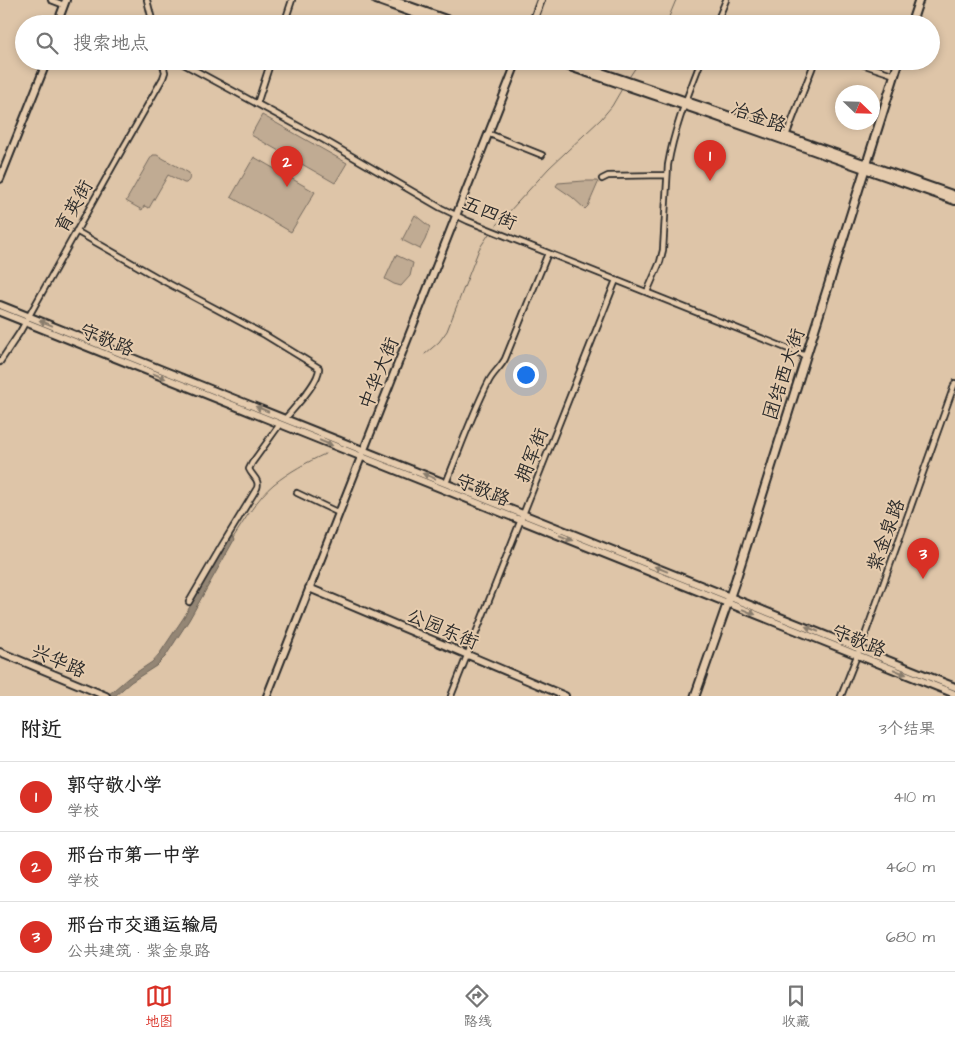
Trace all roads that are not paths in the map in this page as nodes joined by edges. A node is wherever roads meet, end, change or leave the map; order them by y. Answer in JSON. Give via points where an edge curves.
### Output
{"nodes":[{"id":1,"x":51,"y":0,"type":"edge"},
{"id":2,"x":71,"y":0,"type":"edge"},
{"id":3,"x":147,"y":0,"type":"edge"},
{"id":4,"x":292,"y":0,"type":"edge"},
{"id":5,"x":376,"y":0,"type":"edge"},
{"id":6,"x":393,"y":0,"type":"edge"},
{"id":7,"x":541,"y":0,"type":"edge"},
{"id":8,"x":546,"y":0,"type":"edge"},
{"id":9,"x":726,"y":0,"type":"edge"},
{"id":10,"x":919,"y":0,"type":"edge"},
{"id":11,"x":924,"y":0,"type":"edge"},
{"id":12,"x":65,"y":2,"type":"edge"},
{"id":13,"x":60,"y":15,"type":"edge"},
{"id":14,"x":65,"y":15,"type":"edge"},
{"id":15,"x":151,"y":15,"type":"edge"},
{"id":16,"x":287,"y":15,"type":"edge"},
{"id":17,"x":418,"y":15,"type":"edge"},
{"id":18,"x":435,"y":15,"type":"edge"},
{"id":19,"x":535,"y":15,"type":"edge"},
{"id":20,"x":540,"y":15,"type":"edge"},
{"id":21,"x":720,"y":15,"type":"edge"},
{"id":22,"x":914,"y":15,"type":"edge"},
{"id":23,"x":919,"y":15,"type":"edge"},
{"id":24,"x":38,"y":70,"type":"edge"},
{"id":25,"x":42,"y":70,"type":"edge"},
{"id":26,"x":164,"y":70,"type":"edge"},
{"id":27,"x":195,"y":70,"type":"edge"},
{"id":28,"x":268,"y":70,"type":"edge"},
{"id":29,"x":514,"y":70,"type":"edge"},
{"id":30,"x":518,"y":70,"type":"edge"},
{"id":31,"x":580,"y":70,"type":"edge"},
{"id":32,"x":594,"y":70,"type":"edge"},
{"id":33,"x":698,"y":70,"type":"edge"},
{"id":34,"x":812,"y":70,"type":"edge"},
{"id":35,"x":880,"y":70,"type":"edge"},
{"id":36,"x":896,"y":70,"type":"edge"},
{"id":37,"x":901,"y":70,"type":"edge"},
{"id":38,"x":895,"y":75,"type":"junction"},
{"id":39,"x":685,"y":103,"type":"junction"},
{"id":40,"x":257,"y":104,"type":"junction"},
{"id":41,"x":492,"y":135,"type":"junction"},
{"id":42,"x":786,"y":136,"type":"junction"},
{"id":43,"x":542,"y":155,"type":"dead end"},
{"id":44,"x":868,"y":167,"type":"junction"},
{"id":45,"x":0,"y":168,"type":"edge"},
{"id":46,"x":667,"y":175,"type":"junction"},
{"id":47,"x":602,"y":178,"type":"dead end"},
{"id":48,"x":0,"y":179,"type":"edge"},
{"id":49,"x":955,"y":195,"type":"edge"},
{"id":50,"x":955,"y":201,"type":"edge"},
{"id":51,"x":458,"y":216,"type":"junction"},
{"id":52,"x":76,"y":231,"type":"junction"},
{"id":53,"x":548,"y":253,"type":"junction"},
{"id":54,"x":616,"y":280,"type":"junction"},
{"id":55,"x":647,"y":292,"type":"junction"},
{"id":56,"x":0,"y":305,"type":"edge"},
{"id":57,"x":0,"y":312,"type":"edge"},
{"id":58,"x":27,"y":319,"type":"junction"},
{"id":59,"x":806,"y":356,"type":"junction"},
{"id":60,"x":0,"y":362,"type":"edge"},
{"id":61,"x":955,"y":383,"type":"edge"},
{"id":62,"x":283,"y":421,"type":"junction"},
{"id":63,"x":364,"y":454,"type":"junction"},
{"id":64,"x":446,"y":483,"type":"junction"},
{"id":65,"x":296,"y":493,"type":"dead end"},
{"id":66,"x":339,"y":513,"type":"junction"},
{"id":67,"x":522,"y":517,"type":"junction"},
{"id":68,"x":311,"y":588,"type":"junction"},
{"id":69,"x":731,"y":601,"type":"junction"},
{"id":70,"x":189,"y":602,"type":"dead end"},
{"id":71,"x":0,"y":652,"type":"edge"},
{"id":72,"x":858,"y":652,"type":"junction"},
{"id":73,"x":467,"y":654,"type":"junction"},
{"id":74,"x":955,"y":687,"type":"edge"},
{"id":75,"x":955,"y":694,"type":"edge"},
{"id":76,"x":106,"y":696,"type":"edge"},
{"id":77,"x":266,"y":696,"type":"edge"},
{"id":78,"x":271,"y":696,"type":"edge"},
{"id":79,"x":451,"y":696,"type":"edge"},
{"id":80,"x":565,"y":696,"type":"edge"},
{"id":81,"x":694,"y":696,"type":"edge"},
{"id":82,"x":700,"y":696,"type":"edge"},
{"id":83,"x":841,"y":696,"type":"edge"}],
"edges":[{"from":1,"to":12,"type":"street"},
{"from":2,"to":14,"type":"street"},
{"from":3,"to":15,"type":"street"},
{"from":4,"to":16,"type":"street"},
{"from":5,"to":17,"type":"street"},
{"from":6,"to":18,"type":"street"},
{"from":7,"to":19,"type":"street"},
{"from":8,"to":20,"type":"street"},
{"from":9,"to":21,"type":"street"},
{"from":10,"to":22,"type":"main road"},
{"from":11,"to":23,"type":"main road"},
{"from":12,"to":13,"type":"street"},
{"from":24,"to":45,"type":"street"},
{"from":25,"to":48,"type":"street"},
{"from":26,"to":52,"type":"street","name":"育英街","via":[[163,78]]},
{"from":27,"to":40,"type":"street","name":"五四街"},
{"from":28,"to":40,"type":"street"},
{"from":29,"to":51,"type":"street","name":"中华大街"},
{"from":30,"to":41,"type":"street","name":"中华大街"},
{"from":31,"to":39,"type":"street","name":"冶金路"},
{"from":32,"to":39,"type":"street","name":"冶金路"},
{"from":33,"to":39,"type":"street"},
{"from":34,"to":42,"type":"street"},
{"from":35,"to":38,"type":"street"},
{"from":36,"to":38,"type":"main road","name":"团结西大街"},
{"from":37,"to":44,"type":"main road","name":"团结西大街"},
{"from":38,"to":44,"type":"main road","name":"团结西大街"},
{"from":39,"to":42,"type":"street","name":"冶金路"},
{"from":39,"to":44,"type":"street","name":"冶金路"},
{"from":39,"to":46,"type":"street"},
{"from":40,"to":51,"type":"street","name":"五四街"},
{"from":41,"to":43,"type":"street"},
{"from":41,"to":51,"type":"street","name":"中华大街"},
{"from":42,"to":44,"type":"street","name":"冶金路"},
{"from":44,"to":49,"type":"street","name":"冶金路"},
{"from":44,"to":50,"type":"street","name":"冶金路"},
{"from":44,"to":59,"type":"main road","name":"团结西大街"},
{"from":44,"to":69,"type":"main road","name":"团结西大街"},
{"from":46,"to":47,"type":"street"},
{"from":46,"to":55,"type":"street","via":[[663,250]]},
{"from":51,"to":53,"type":"street","name":"五四街"},
{"from":51,"to":63,"type":"street","name":"中华大街"},
{"from":52,"to":58,"type":"street","name":"育英街"},
{"from":52,"to":62,"type":"street","via":[[319,368],[316,380]]},
{"from":53,"to":54,"type":"street","name":"五四街"},
{"from":53,"to":64,"type":"street","via":[[501,366],[488,382]]},
{"from":54,"to":55,"type":"street","name":"五四街"},
{"from":54,"to":67,"type":"street","name":"拥军街"},
{"from":55,"to":59,"type":"street","name":"五四街"},
{"from":56,"to":58,"type":"street","name":"守敬路"},
{"from":57,"to":58,"type":"street","name":"守敬路"},
{"from":58,"to":60,"type":"street","name":"育英街"},
{"from":58,"to":62,"type":"street","name":"守敬路"},
{"from":59,"to":69,"type":"main road","name":"团结西大街"},
{"from":61,"to":72,"type":"street","name":"紫金泉路"},
{"from":62,"to":63,"type":"street","name":"守敬路"},
{"from":62,"to":70,"type":"street","via":[[252,463],[249,469],[257,480],[257,488]]},
{"from":64,"to":63,"type":"street","name":"守敬路","one_way":true},
{"from":63,"to":66,"type":"street","name":"中华大街"},
{"from":63,"to":67,"type":"street","name":"守敬路"},
{"from":63,"to":68,"type":"street","name":"中华大街"},
{"from":64,"to":67,"type":"street","name":"守敬路"},
{"from":65,"to":66,"type":"street"},
{"from":66,"to":68,"type":"street","name":"中华大街"},
{"from":67,"to":69,"type":"street","name":"守敬路"},
{"from":67,"to":73,"type":"street","name":"拥军街"},
{"from":68,"to":73,"type":"street","name":"公园东街"},
{"from":68,"to":77,"type":"street","name":"中华大街"},
{"from":68,"to":78,"type":"street","name":"中华大街"},
{"from":69,"to":72,"type":"street","name":"守敬路"},
{"from":69,"to":81,"type":"main road","name":"团结西大街"},
{"from":69,"to":82,"type":"main road","name":"团结西大街"},
{"from":71,"to":76,"type":"street","name":"兴华路"},
{"from":72,"to":74,"type":"street","name":"守敬路"},
{"from":72,"to":75,"type":"street","name":"守敬路","one_way":true},
{"from":72,"to":83,"type":"street","name":"紫金泉路"},
{"from":73,"to":79,"type":"street","name":"拥军街"},
{"from":73,"to":80,"type":"street","name":"公园东街"}]}
